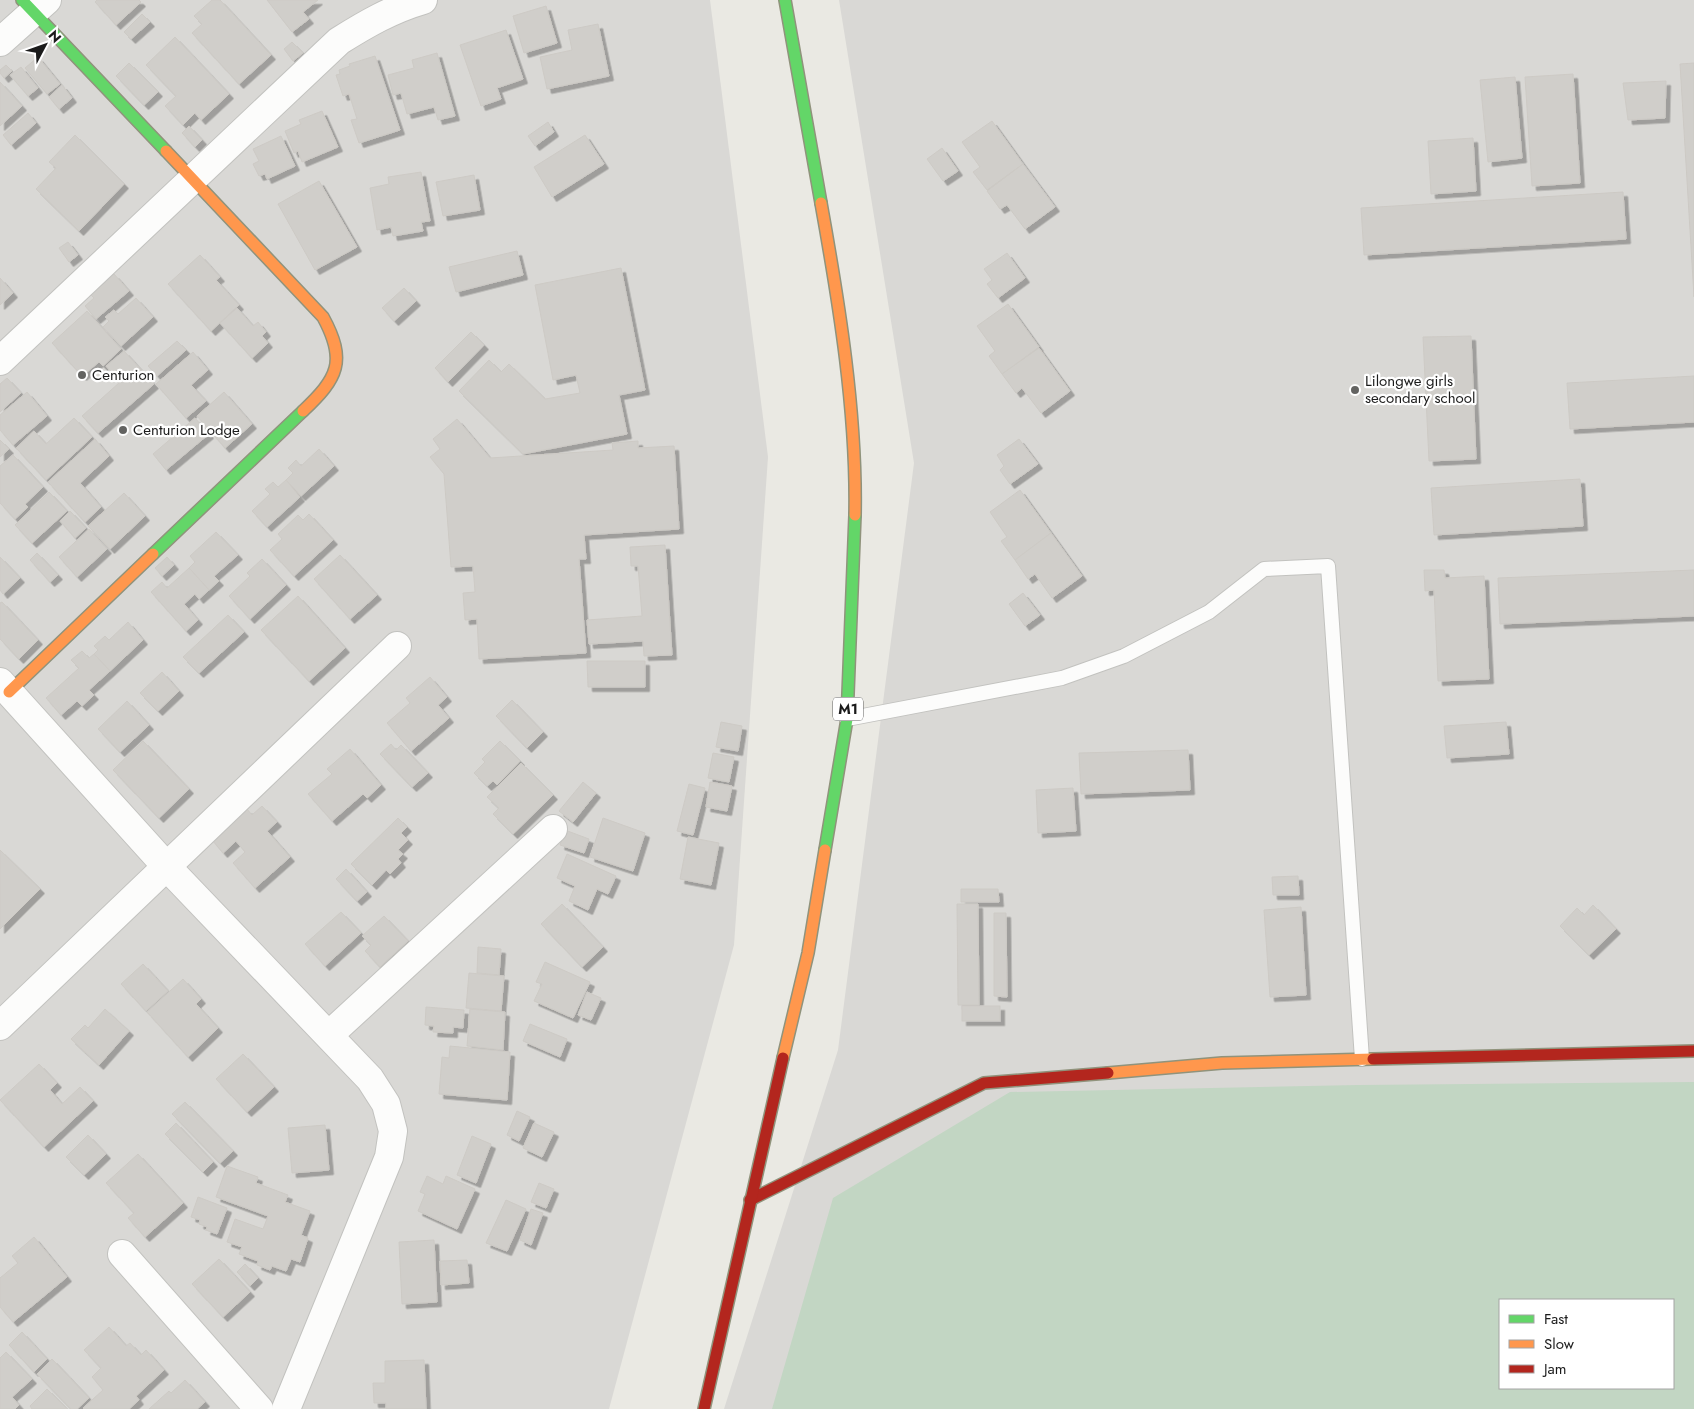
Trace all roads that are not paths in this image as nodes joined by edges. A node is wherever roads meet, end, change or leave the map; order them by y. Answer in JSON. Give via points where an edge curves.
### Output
{"nodes":[{"id":1,"x":423,"y":0,"type":"edge"},
{"id":2,"x":785,"y":0,"type":"edge"},
{"id":3,"x":34,"y":4,"type":"edge"},
{"id":4,"x":0,"y":42,"type":"edge"},
{"id":5,"x":192,"y":181,"type":"junction"},
{"id":6,"x":0,"y":361,"type":"edge"},
{"id":7,"x":397,"y":646,"type":"dead end"},
{"id":8,"x":4,"y":687,"type":"edge"},
{"id":9,"x":847,"y":719,"type":"junction"},
{"id":10,"x":553,"y":829,"type":"dead end"},
{"id":11,"x":167,"y":867,"type":"junction"},
{"id":12,"x":0,"y":1026,"type":"edge"},
{"id":13,"x":329,"y":1036,"type":"junction"},
{"id":14,"x":1694,"y":1051,"type":"edge"},
{"id":15,"x":1362,"y":1060,"type":"junction"},
{"id":16,"x":750,"y":1200,"type":"junction"},
{"id":17,"x":122,"y":1254,"type":"dead end"},
{"id":18,"x":259,"y":1409,"type":"edge"},
{"id":19,"x":286,"y":1409,"type":"edge"},
{"id":20,"x":704,"y":1409,"type":"edge"}],
"edges":[{"from":1,"to":5,"type":"street","via":[[400,7],[339,41]]},
{"from":2,"to":9,"type":"main road","number":"M1","via":[[836,285],[849,395],[856,480]]},
{"from":3,"to":4,"type":"street"},
{"from":3,"to":5,"type":"main road"},
{"from":5,"to":6,"type":"street"},
{"from":5,"to":8,"type":"main road","via":[[322,317],[335,337],[338,358],[332,379],[319,396]]},
{"from":7,"to":11,"type":"street"},
{"from":8,"to":11,"type":"street"},
{"from":9,"to":15,"type":"lane","via":[[1062,678],[1124,656],[1209,612],[1264,569],[1328,566]]},
{"from":9,"to":16,"type":"main road","number":"M1","via":[[808,953]]},
{"from":10,"to":13,"type":"street"},
{"from":11,"to":12,"type":"street"},
{"from":11,"to":13,"type":"street"},
{"from":13,"to":19,"type":"street","via":[[370,1079],[386,1104],[393,1131],[389,1157]]},
{"from":14,"to":15,"type":"main road"},
{"from":15,"to":16,"type":"main road","via":[[1222,1063],[984,1083]]},
{"from":16,"to":20,"type":"main road","number":"M1"},
{"from":17,"to":18,"type":"street"}]}
